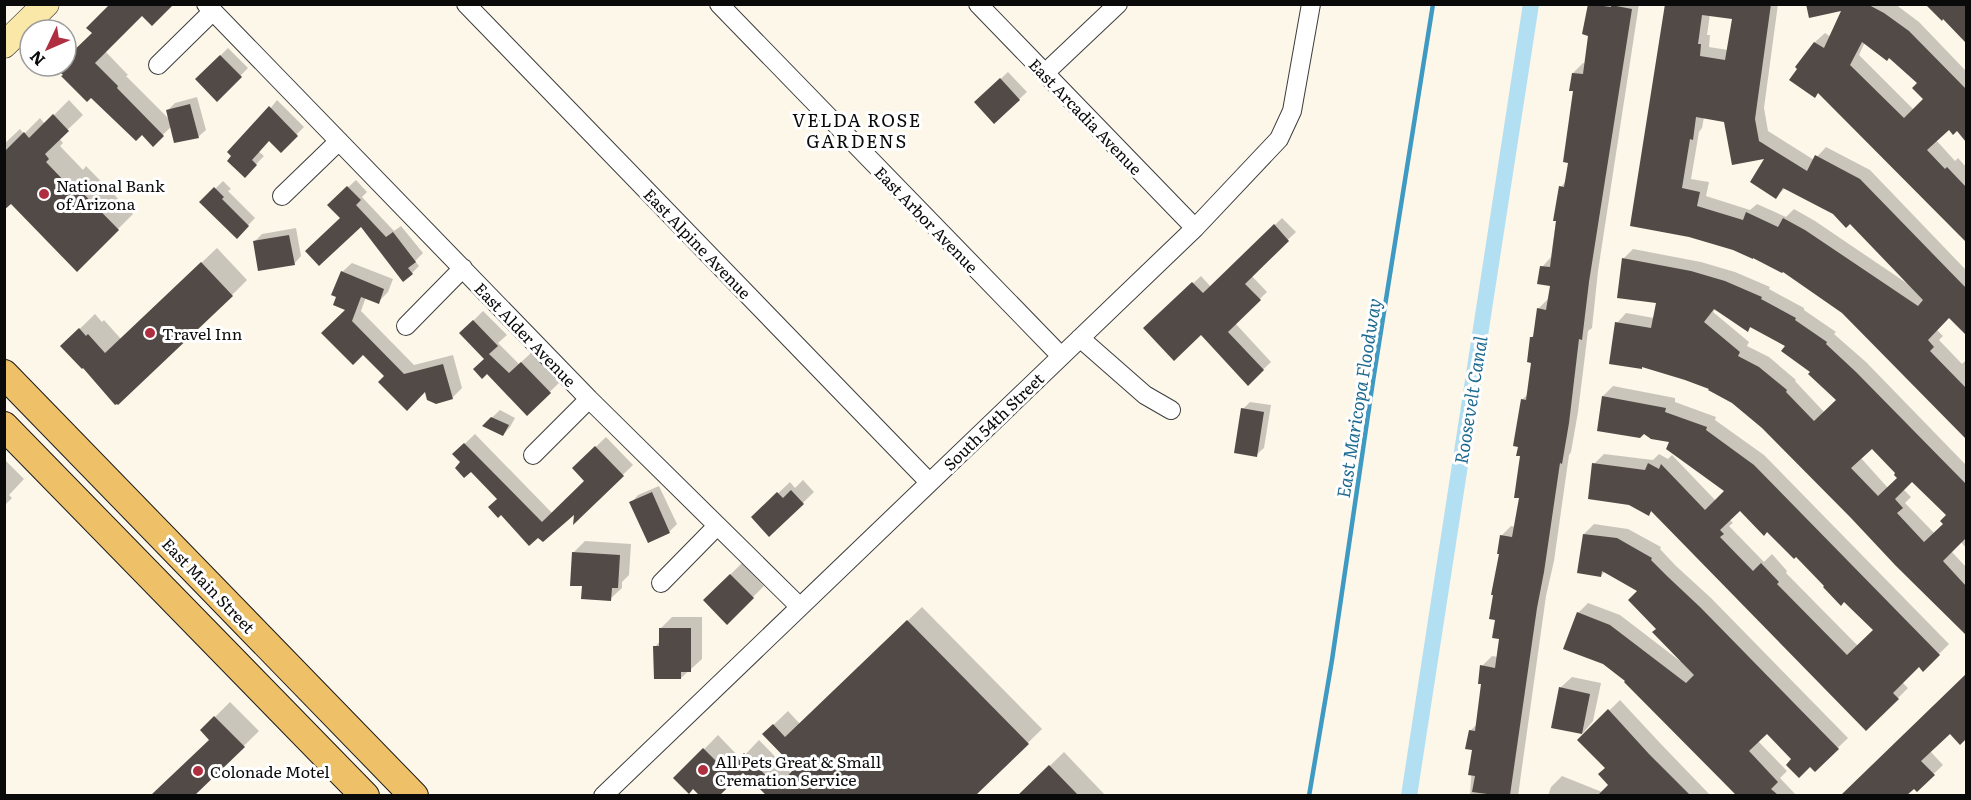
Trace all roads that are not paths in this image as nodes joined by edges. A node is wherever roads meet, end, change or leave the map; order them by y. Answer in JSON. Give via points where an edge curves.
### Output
{"nodes":[{"id":1,"x":46,"y":4,"type":"edge"},
{"id":2,"x":466,"y":4,"type":"edge"},
{"id":3,"x":719,"y":4,"type":"edge"},
{"id":4,"x":978,"y":4,"type":"edge"},
{"id":5,"x":1118,"y":4,"type":"edge"},
{"id":6,"x":1311,"y":4,"type":"edge"},
{"id":7,"x":210,"y":8,"type":"edge"},
{"id":8,"x":4,"y":45,"type":"edge"},
{"id":9,"x":158,"y":65,"type":"dead end"},
{"id":10,"x":1045,"y":73,"type":"junction"},
{"id":11,"x":339,"y":141,"type":"junction"},
{"id":12,"x":282,"y":196,"type":"dead end"},
{"id":13,"x":1195,"y":228,"type":"junction"},
{"id":14,"x":463,"y":268,"type":"junction"},
{"id":15,"x":406,"y":326,"type":"dead end"},
{"id":16,"x":1080,"y":338,"type":"junction"},
{"id":17,"x":1060,"y":355,"type":"junction"},
{"id":18,"x":4,"y":374,"type":"edge"},
{"id":19,"x":589,"y":399,"type":"junction"},
{"id":20,"x":1171,"y":410,"type":"dead end"},
{"id":21,"x":4,"y":426,"type":"edge"},
{"id":22,"x":533,"y":455,"type":"dead end"},
{"id":23,"x":929,"y":482,"type":"junction"},
{"id":24,"x":717,"y":526,"type":"junction"},
{"id":25,"x":131,"y":555,"type":"junction"},
{"id":26,"x":661,"y":583,"type":"dead end"},
{"id":27,"x":800,"y":607,"type":"junction"},
{"id":28,"x":274,"y":652,"type":"junction"},
{"id":29,"x":365,"y":795,"type":"edge"},
{"id":30,"x":414,"y":795,"type":"edge"},
{"id":31,"x":603,"y":795,"type":"edge"}],
"edges":[{"from":1,"to":8,"type":"street"},
{"from":2,"to":23,"type":"street","name":"East Alpine Avenue"},
{"from":3,"to":17,"type":"street","name":"East Arbor Avenue"},
{"from":4,"to":10,"type":"street","name":"East Arcadia Avenue"},
{"from":5,"to":10,"type":"street"},
{"from":6,"to":13,"type":"street","name":"South 54th Street","via":[[1292,111],[1279,139]]},
{"from":7,"to":9,"type":"street","name":"East Alder Avenue"},
{"from":7,"to":11,"type":"street","name":"East Alder Avenue"},
{"from":10,"to":13,"type":"street","name":"East Arcadia Avenue"},
{"from":11,"to":12,"type":"street"},
{"from":11,"to":14,"type":"street","name":"East Alder Avenue"},
{"from":13,"to":16,"type":"street","name":"South 54th Street"},
{"from":14,"to":15,"type":"street","name":"East Alder Avenue"},
{"from":14,"to":19,"type":"street","name":"East Alder Avenue"},
{"from":16,"to":17,"type":"street","name":"South 54th Street"},
{"from":16,"to":20,"type":"street","via":[[1145,395]]},
{"from":17,"to":23,"type":"street","name":"South 54th Street"},
{"from":18,"to":28,"type":"main road","name":"East Main Street"},
{"from":19,"to":22,"type":"street","name":"East Alder Avenue"},
{"from":19,"to":24,"type":"street","name":"East Alder Avenue"},
{"from":21,"to":25,"type":"main road"},
{"from":23,"to":27,"type":"street","name":"South 54th Street"},
{"from":24,"to":26,"type":"street"},
{"from":24,"to":27,"type":"street","name":"East Alder Avenue"},
{"from":25,"to":28,"type":"main road","via":[[142,550],[156,555],[230,628]]},
{"from":25,"to":29,"type":"main road"},
{"from":27,"to":31,"type":"street","name":"South 54th Street"},
{"from":28,"to":30,"type":"main road","name":"East Main Street"}]}
